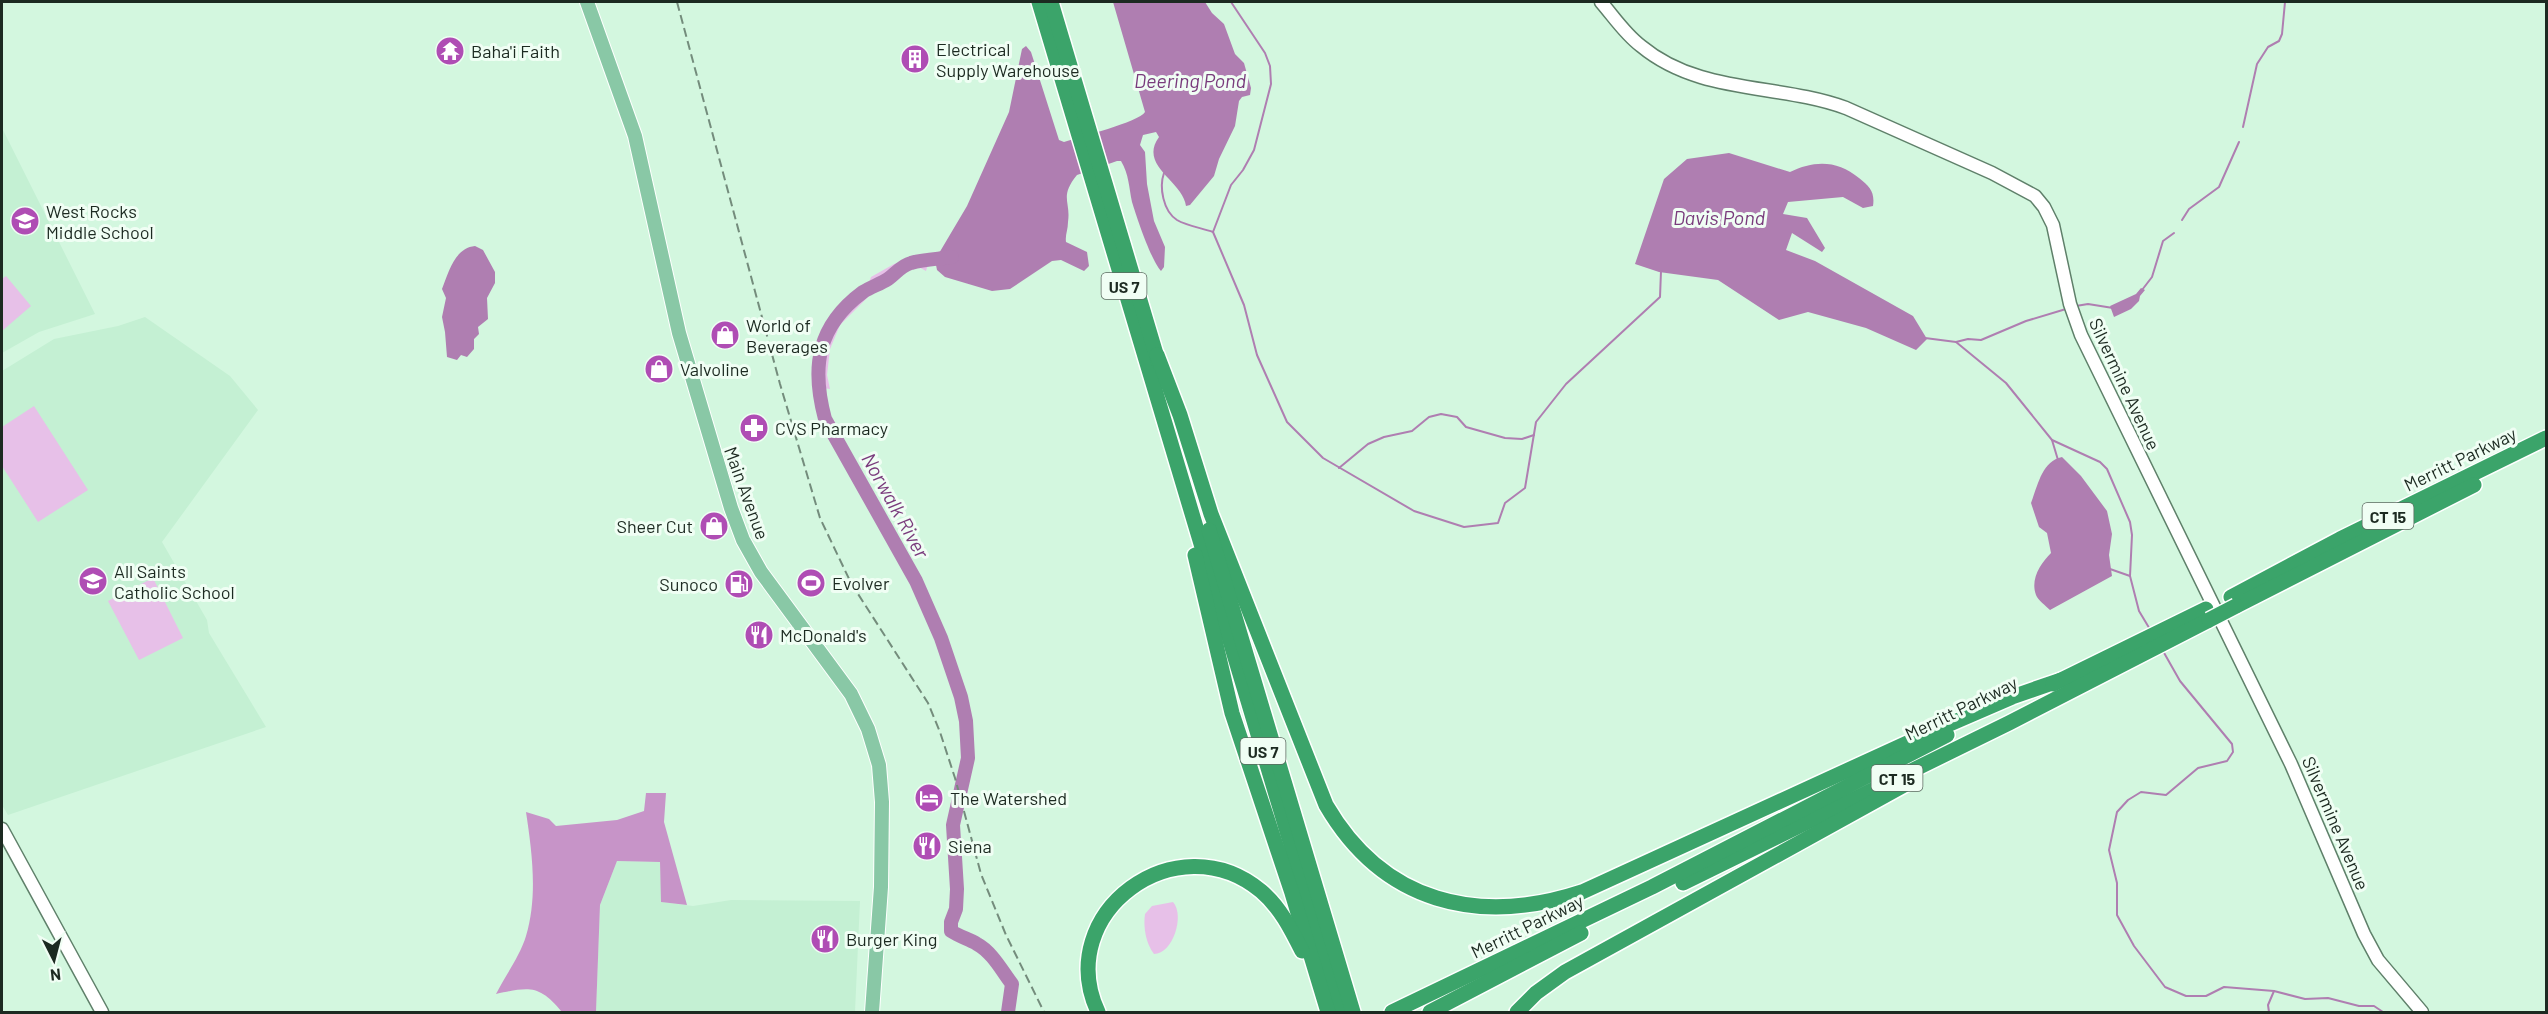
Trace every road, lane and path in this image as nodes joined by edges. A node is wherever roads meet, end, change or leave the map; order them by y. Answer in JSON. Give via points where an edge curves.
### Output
{"nodes":[{"id":1,"x":588,"y":2,"type":"edge"},
{"id":2,"x":1039,"y":2,"type":"edge"},
{"id":3,"x":1052,"y":2,"type":"edge"},
{"id":4,"x":1601,"y":2,"type":"edge"},
{"id":5,"x":1082,"y":126,"type":"junction"},
{"id":6,"x":1099,"y":182,"type":"junction"},
{"id":7,"x":2547,"y":438,"type":"edge"},
{"id":8,"x":2547,"y":449,"type":"edge"},
{"id":9,"x":1181,"y":456,"type":"junction"},
{"id":10,"x":1191,"y":490,"type":"junction"},
{"id":11,"x":2234,"y":602,"type":"junction"},
{"id":12,"x":2133,"y":652,"type":"junction"},
{"id":13,"x":2061,"y":680,"type":"junction"},
{"id":14,"x":2009,"y":723,"type":"junction"},
{"id":15,"x":2,"y":829,"type":"edge"},
{"id":16,"x":1654,"y":891,"type":"junction"},
{"id":17,"x":1625,"y":905,"type":"junction"},
{"id":18,"x":1394,"y":1011,"type":"edge"},
{"id":19,"x":102,"y":1012,"type":"edge"},
{"id":20,"x":872,"y":1012,"type":"edge"},
{"id":21,"x":1098,"y":1012,"type":"edge"},
{"id":22,"x":1326,"y":1012,"type":"edge"},
{"id":23,"x":1341,"y":1012,"type":"edge"},
{"id":24,"x":1353,"y":1012,"type":"edge"},
{"id":25,"x":1430,"y":1012,"type":"edge"},
{"id":26,"x":1516,"y":1012,"type":"edge"},
{"id":27,"x":2422,"y":1012,"type":"edge"}],
"edges":[{"from":1,"to":20,"type":"main road","name":"Main Avenue","via":[[635,136],[679,333],[743,540],[761,572],[851,694],[879,765],[881,886]]},
{"from":2,"to":5,"type":"highway","number":"US 7"},
{"from":3,"to":5,"type":"highway","number":"US 7"},
{"from":4,"to":27,"type":"street","name":"Silvermine Avenue","via":[[1642,47],[1681,71],[1716,82],[1836,104],[1992,173],[2039,200],[2053,225],[2074,318],[2121,420],[2291,764],[2364,934],[2378,960]]},
{"from":5,"to":6,"type":"highway","number":"US 7"},
{"from":6,"to":9,"type":"highway","number":"US 7","via":[[1156,355]]},
{"from":6,"to":9,"type":"highway","number":"US 7","via":[[1165,424]]},
{"from":7,"to":11,"type":"highway","name":"Merritt Parkway","number":"CT 15","via":[[2340,539]]},
{"from":8,"to":11,"type":"highway","name":"Merritt Parkway","number":"CT 15"},
{"from":9,"to":10,"type":"highway"},
{"from":9,"to":10,"type":"highway"},
{"from":10,"to":13,"type":"highway","via":[[1322,795],[1344,832],[1367,858],[1394,879],[1449,902],[1511,907],[1582,892],[1911,740]]},
{"from":10,"to":22,"type":"highway","via":[[1232,713]]},
{"from":10,"to":23,"type":"highway","number":"US 7"},
{"from":10,"to":24,"type":"highway","number":"US 7"},
{"from":11,"to":12,"type":"highway","name":"Merritt Parkway","number":"CT 15"},
{"from":12,"to":13,"type":"highway","name":"Merritt Parkway","number":"CT 15"},
{"from":12,"to":14,"type":"highway","name":"Merritt Parkway","number":"CT 15"},
{"from":13,"to":16,"type":"highway","name":"Merritt Parkway","number":"CT 15","via":[[1943,737]]},
{"from":14,"to":16,"type":"highway","name":"Merritt Parkway","number":"CT 15"},
{"from":14,"to":26,"type":"highway","via":[[1864,808],[1555,978]]},
{"from":15,"to":19,"type":"street"},
{"from":16,"to":17,"type":"highway","name":"Merritt Parkway","number":"CT 15"},
{"from":17,"to":18,"type":"highway","name":"Merritt Parkway","number":"CT 15"},
{"from":17,"to":25,"type":"highway","name":"Merritt Parkway","number":"CT 15"},
{"from":21,"to":22,"type":"highway","via":[[1089,969],[1094,938],[1104,917],[1119,898],[1144,878],[1192,866],[1233,874],[1260,890],[1276,907],[1303,954]]}]}
